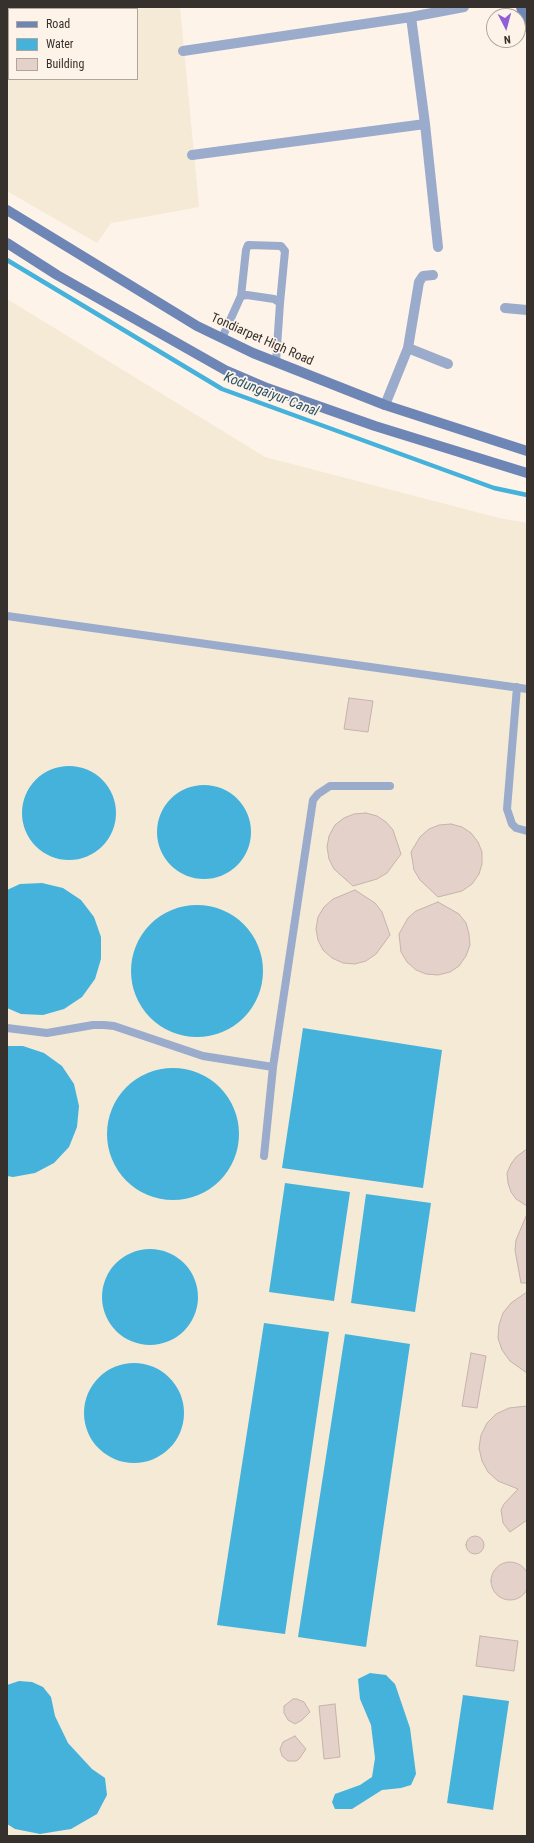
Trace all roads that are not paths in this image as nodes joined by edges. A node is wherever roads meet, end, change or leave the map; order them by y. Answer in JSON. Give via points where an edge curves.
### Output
{"nodes":[{"id":1,"x":464,"y":7,"type":"edge"},
{"id":2,"x":521,"y":7,"type":"edge"},
{"id":3,"x":410,"y":17,"type":"junction"},
{"id":4,"x":527,"y":27,"type":"edge"},
{"id":5,"x":183,"y":51,"type":"dead end"},
{"id":6,"x":425,"y":124,"type":"junction"},
{"id":7,"x":192,"y":155,"type":"dead end"},
{"id":8,"x":7,"y":210,"type":"edge"},
{"id":9,"x":7,"y":243,"type":"edge"},
{"id":10,"x":438,"y":247,"type":"dead end"},
{"id":11,"x":433,"y":275,"type":"dead end"},
{"id":12,"x":241,"y":296,"type":"junction"},
{"id":13,"x":280,"y":303,"type":"junction"},
{"id":14,"x":505,"y":308,"type":"dead end"},
{"id":15,"x":527,"y":310,"type":"edge"},
{"id":16,"x":222,"y":338,"type":"junction"},
{"id":17,"x":408,"y":348,"type":"junction"},
{"id":18,"x":276,"y":362,"type":"junction"},
{"id":19,"x":448,"y":364,"type":"dead end"},
{"id":20,"x":385,"y":405,"type":"junction"},
{"id":21,"x":527,"y":451,"type":"edge"},
{"id":22,"x":527,"y":473,"type":"edge"},
{"id":23,"x":7,"y":616,"type":"edge"},
{"id":24,"x":517,"y":687,"type":"junction"},
{"id":25,"x":527,"y":688,"type":"edge"},
{"id":26,"x":390,"y":786,"type":"dead end"},
{"id":27,"x":527,"y":831,"type":"edge"},
{"id":28,"x":7,"y":1028,"type":"edge"},
{"id":29,"x":273,"y":1067,"type":"junction"},
{"id":30,"x":264,"y":1156,"type":"dead end"}],
"edges":[{"from":1,"to":3,"type":"street"},
{"from":2,"to":4,"type":"main road"},
{"from":3,"to":5,"type":"street"},
{"from":3,"to":6,"type":"street"},
{"from":6,"to":7,"type":"street"},
{"from":6,"to":10,"type":"street"},
{"from":8,"to":16,"type":"main road","name":"Tondiarpet High Road","via":[[197,326]]},
{"from":9,"to":22,"type":"main road","via":[[57,275],[225,370],[375,426]]},
{"from":11,"to":17,"type":"street","via":[[423,276],[420,282]]},
{"from":12,"to":13,"type":"lane","via":[[274,299]]},
{"from":12,"to":13,"type":"lane","via":[[248,245],[281,246],[285,250]]},
{"from":12,"to":16,"type":"lane"},
{"from":13,"to":18,"type":"lane"},
{"from":14,"to":15,"type":"street"},
{"from":16,"to":18,"type":"main road","name":"Tondiarpet High Road"},
{"from":17,"to":19,"type":"street"},
{"from":17,"to":20,"type":"street"},
{"from":18,"to":20,"type":"main road","name":"Tondiarpet High Road"},
{"from":20,"to":21,"type":"main road","name":"Tondiarpet High Road"},
{"from":23,"to":24,"type":"lane"},
{"from":24,"to":25,"type":"lane"},
{"from":24,"to":27,"type":"lane","via":[[507,809],[512,824]]},
{"from":26,"to":29,"type":"lane","via":[[330,786],[314,800]]},
{"from":28,"to":29,"type":"lane","via":[[47,1033],[104,1025],[203,1056]]},
{"from":29,"to":30,"type":"lane"}]}
